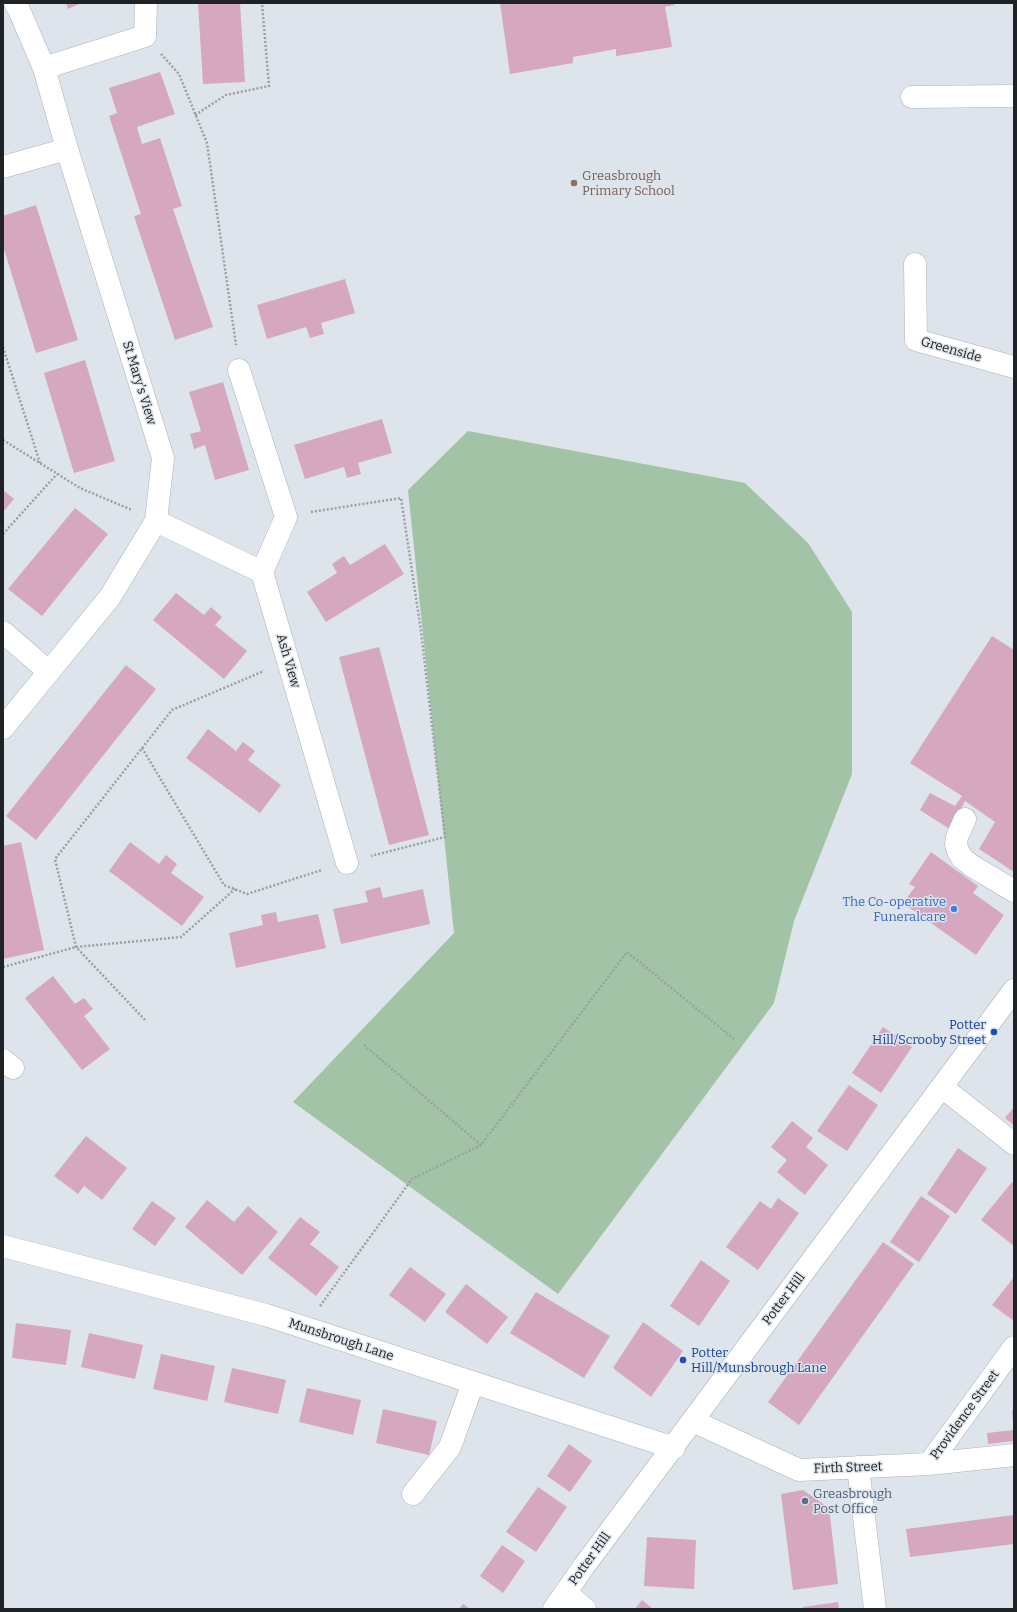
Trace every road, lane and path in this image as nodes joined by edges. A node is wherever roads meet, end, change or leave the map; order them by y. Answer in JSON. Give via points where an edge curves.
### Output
{"nodes":[{"id":1,"x":15,"y":3,"type":"edge"},
{"id":2,"x":146,"y":3,"type":"edge"},
{"id":3,"x":262,"y":3,"type":"edge"},
{"id":4,"x":145,"y":36,"type":"junction"},
{"id":5,"x":44,"y":68,"type":"junction"},
{"id":6,"x":1014,"y":96,"type":"edge"},
{"id":7,"x":912,"y":97,"type":"dead end"},
{"id":8,"x":195,"y":115,"type":"junction"},
{"id":9,"x":67,"y":150,"type":"junction"},
{"id":10,"x":3,"y":167,"type":"edge"},
{"id":11,"x":915,"y":264,"type":"dead end"},
{"id":12,"x":3,"y":347,"type":"edge"},
{"id":13,"x":1014,"y":367,"type":"edge"},
{"id":14,"x":239,"y":370,"type":"joint"},
{"id":15,"x":3,"y":440,"type":"edge"},
{"id":16,"x":40,"y":463,"type":"junction"},
{"id":17,"x":57,"y":474,"type":"junction"},
{"id":18,"x":286,"y":516,"type":"junction"},
{"id":19,"x":156,"y":521,"type":"junction"},
{"id":20,"x":3,"y":534,"type":"edge"},
{"id":21,"x":262,"y":572,"type":"junction"},
{"id":22,"x":3,"y":632,"type":"edge"},
{"id":23,"x":288,"y":660,"type":"junction"},
{"id":24,"x":48,"y":672,"type":"junction"},
{"id":25,"x":3,"y":728,"type":"edge"},
{"id":26,"x":142,"y":748,"type":"junction"},
{"id":27,"x":965,"y":819,"type":"dead end"},
{"id":28,"x":347,"y":863,"type":"junction"},
{"id":29,"x":235,"y":889,"type":"junction"},
{"id":30,"x":1014,"y":891,"type":"edge"},
{"id":31,"x":76,"y":947,"type":"junction"},
{"id":32,"x":3,"y":967,"type":"edge"},
{"id":33,"x":1014,"y":990,"type":"edge"},
{"id":34,"x":145,"y":1020,"type":"dead end"},
{"id":35,"x":734,"y":1039,"type":"dead end"},
{"id":36,"x":364,"y":1045,"type":"dead end"},
{"id":37,"x":942,"y":1087,"type":"junction"},
{"id":38,"x":1014,"y":1144,"type":"edge"},
{"id":39,"x":481,"y":1145,"type":"junction"},
{"id":40,"x":3,"y":1246,"type":"edge"},
{"id":41,"x":305,"y":1328,"type":"junction"},
{"id":42,"x":1014,"y":1347,"type":"edge"},
{"id":43,"x":473,"y":1383,"type":"junction"},
{"id":44,"x":693,"y":1421,"type":"junction"},
{"id":45,"x":674,"y":1448,"type":"junction"},
{"id":46,"x":1014,"y":1455,"type":"edge"},
{"id":47,"x":929,"y":1464,"type":"junction"},
{"id":48,"x":858,"y":1468,"type":"junction"},
{"id":49,"x":413,"y":1494,"type":"dead end"},
{"id":50,"x":560,"y":1601,"type":"edge"},
{"id":51,"x":585,"y":1609,"type":"edge"},
{"id":52,"x":875,"y":1609,"type":"edge"}],
"edges":[{"from":1,"to":5,"type":"street","name":"St Mary's View"},
{"from":2,"to":4,"type":"street"},
{"from":3,"to":8,"type":"path","via":[[269,86],[226,95]]},
{"from":4,"to":5,"type":"street"},
{"from":4,"to":8,"type":"path","via":[[179,74]]},
{"from":5,"to":9,"type":"street","name":"St Mary's View"},
{"from":6,"to":7,"type":"street"},
{"from":8,"to":14,"type":"path","via":[[207,143]]},
{"from":9,"to":10,"type":"street"},
{"from":9,"to":19,"type":"street","name":"St Mary's View","via":[[163,458]]},
{"from":11,"to":13,"type":"street","name":"Greenside","via":[[916,340]]},
{"from":12,"to":16,"type":"path"},
{"from":14,"to":18,"type":"street"},
{"from":15,"to":16,"type":"path"},
{"from":16,"to":17,"type":"path"},
{"from":17,"to":19,"type":"path","via":[[80,488]]},
{"from":17,"to":20,"type":"path"},
{"from":18,"to":21,"type":"street"},
{"from":18,"to":28,"type":"path","via":[[401,498],[421,631],[445,837]]},
{"from":19,"to":21,"type":"street"},
{"from":19,"to":24,"type":"street","name":"St Mary's View","via":[[110,597]]},
{"from":21,"to":23,"type":"street","name":"Ash View"},
{"from":22,"to":24,"type":"street"},
{"from":23,"to":26,"type":"path","via":[[172,710]]},
{"from":23,"to":28,"type":"street","name":"Ash View"},
{"from":24,"to":25,"type":"street","name":"St Mary's View"},
{"from":26,"to":29,"type":"path","via":[[224,885]]},
{"from":26,"to":31,"type":"path","via":[[55,859]]},
{"from":27,"to":30,"type":"street","via":[[956,844],[962,858]]},
{"from":28,"to":29,"type":"path","via":[[247,894]]},
{"from":29,"to":31,"type":"path","via":[[181,937]]},
{"from":31,"to":32,"type":"path"},
{"from":31,"to":34,"type":"path"},
{"from":33,"to":37,"type":"street","name":"Potter Hill"},
{"from":35,"to":39,"type":"path","via":[[627,952]]},
{"from":36,"to":39,"type":"path"},
{"from":37,"to":38,"type":"street"},
{"from":37,"to":44,"type":"street","name":"Potter Hill"},
{"from":39,"to":41,"type":"path","via":[[412,1179]]},
{"from":40,"to":41,"type":"street","name":"Munsbrough Lane","via":[[266,1315]]},
{"from":41,"to":43,"type":"street","name":"Munsbrough Lane"},
{"from":42,"to":47,"type":"street","name":"Providence Street"},
{"from":43,"to":45,"type":"street","name":"Munsbrough Lane"},
{"from":43,"to":49,"type":"street","via":[[450,1447]]},
{"from":44,"to":45,"type":"street","name":"Potter Hill"},
{"from":44,"to":48,"type":"street","name":"Firth Street","via":[[799,1470]]},
{"from":45,"to":50,"type":"street","name":"Potter Hill"},
{"from":46,"to":47,"type":"street","name":"Firth Street"},
{"from":47,"to":48,"type":"street","name":"Firth Street"},
{"from":48,"to":52,"type":"street"},
{"from":50,"to":51,"type":"street"}]}
